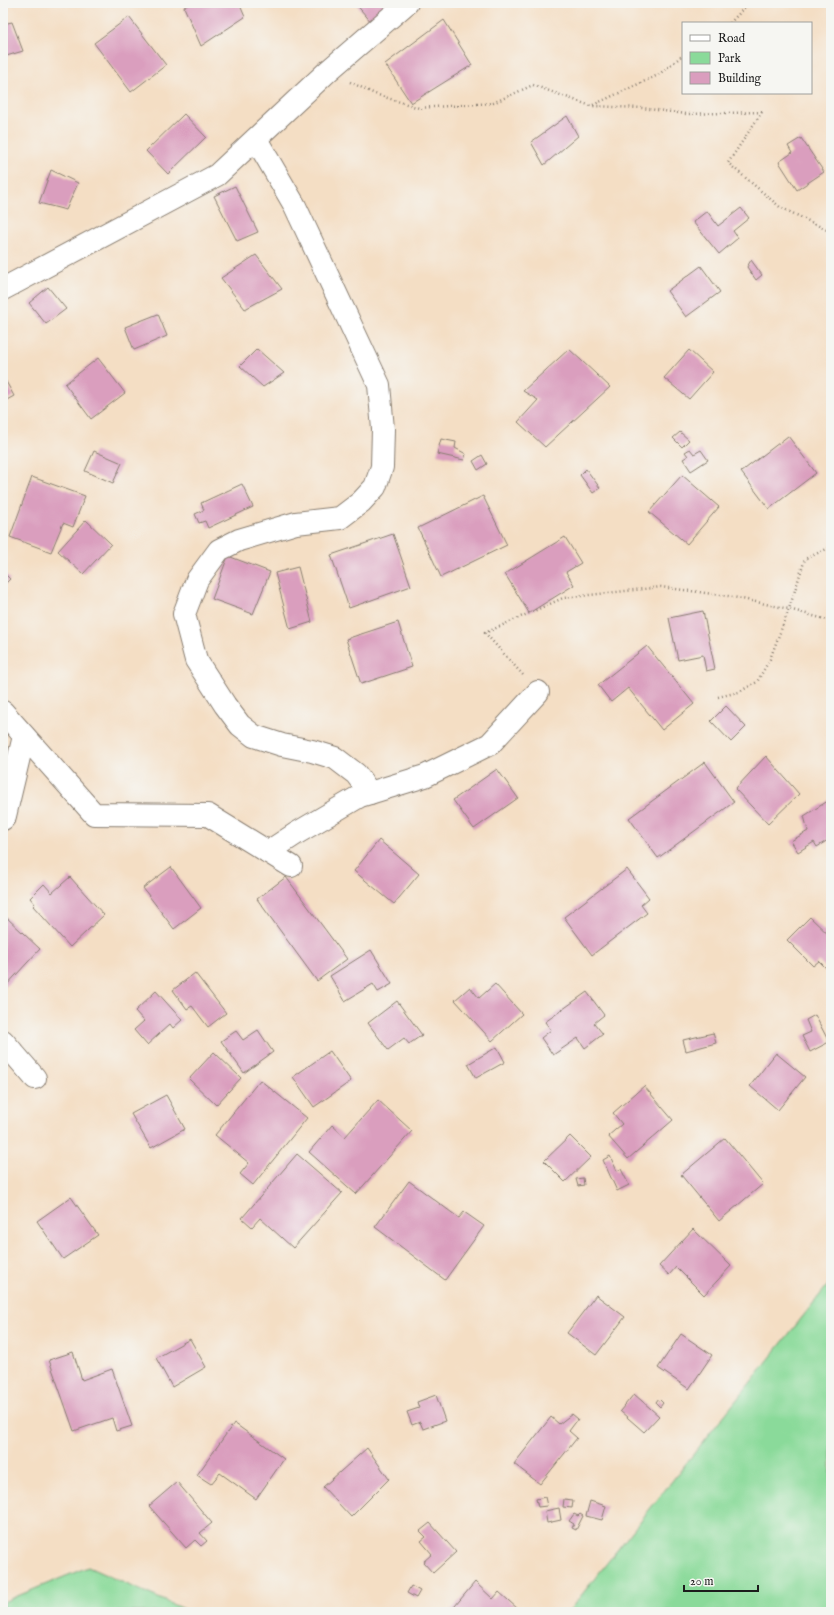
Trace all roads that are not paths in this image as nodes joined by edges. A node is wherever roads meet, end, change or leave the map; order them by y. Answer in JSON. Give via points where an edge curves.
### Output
{"nodes":[{"id":1,"x":407,"y":3,"type":"edge"},
{"id":2,"x":256,"y":139,"type":"junction"},
{"id":3,"x":3,"y":289,"type":"edge"},
{"id":4,"x":538,"y":692,"type":"road end"},
{"id":5,"x":3,"y":712,"type":"edge"},
{"id":6,"x":24,"y":736,"type":"junction"},
{"id":7,"x":370,"y":793,"type":"junction"},
{"id":8,"x":3,"y":819,"type":"edge"},
{"id":9,"x":268,"y":852,"type":"junction"},
{"id":10,"x":291,"y":866,"type":"dead end"},
{"id":11,"x":3,"y":1041,"type":"edge"},
{"id":12,"x":35,"y":1078,"type":"dead end"}],
"edges":[{"from":1,"to":2,"type":"street","via":[[327,72]]},
{"from":2,"to":3,"type":"street","via":[[217,175]]},
{"from":2,"to":7,"type":"street","via":[[295,206],[379,385],[383,429],[382,467],[375,487],[340,518],[296,523],[239,540],[219,550],[197,580],[184,614],[196,660],[240,725],[254,736],[335,758],[356,774]]},
{"from":4,"to":7,"type":"street","via":[[490,744],[425,776]]},
{"from":5,"to":6,"type":"street"},
{"from":6,"to":8,"type":"street"},
{"from":6,"to":9,"type":"street","via":[[94,814],[208,816]]},
{"from":7,"to":9,"type":"street","via":[[354,799]]},
{"from":9,"to":10,"type":"street"},
{"from":11,"to":12,"type":"street"}]}
